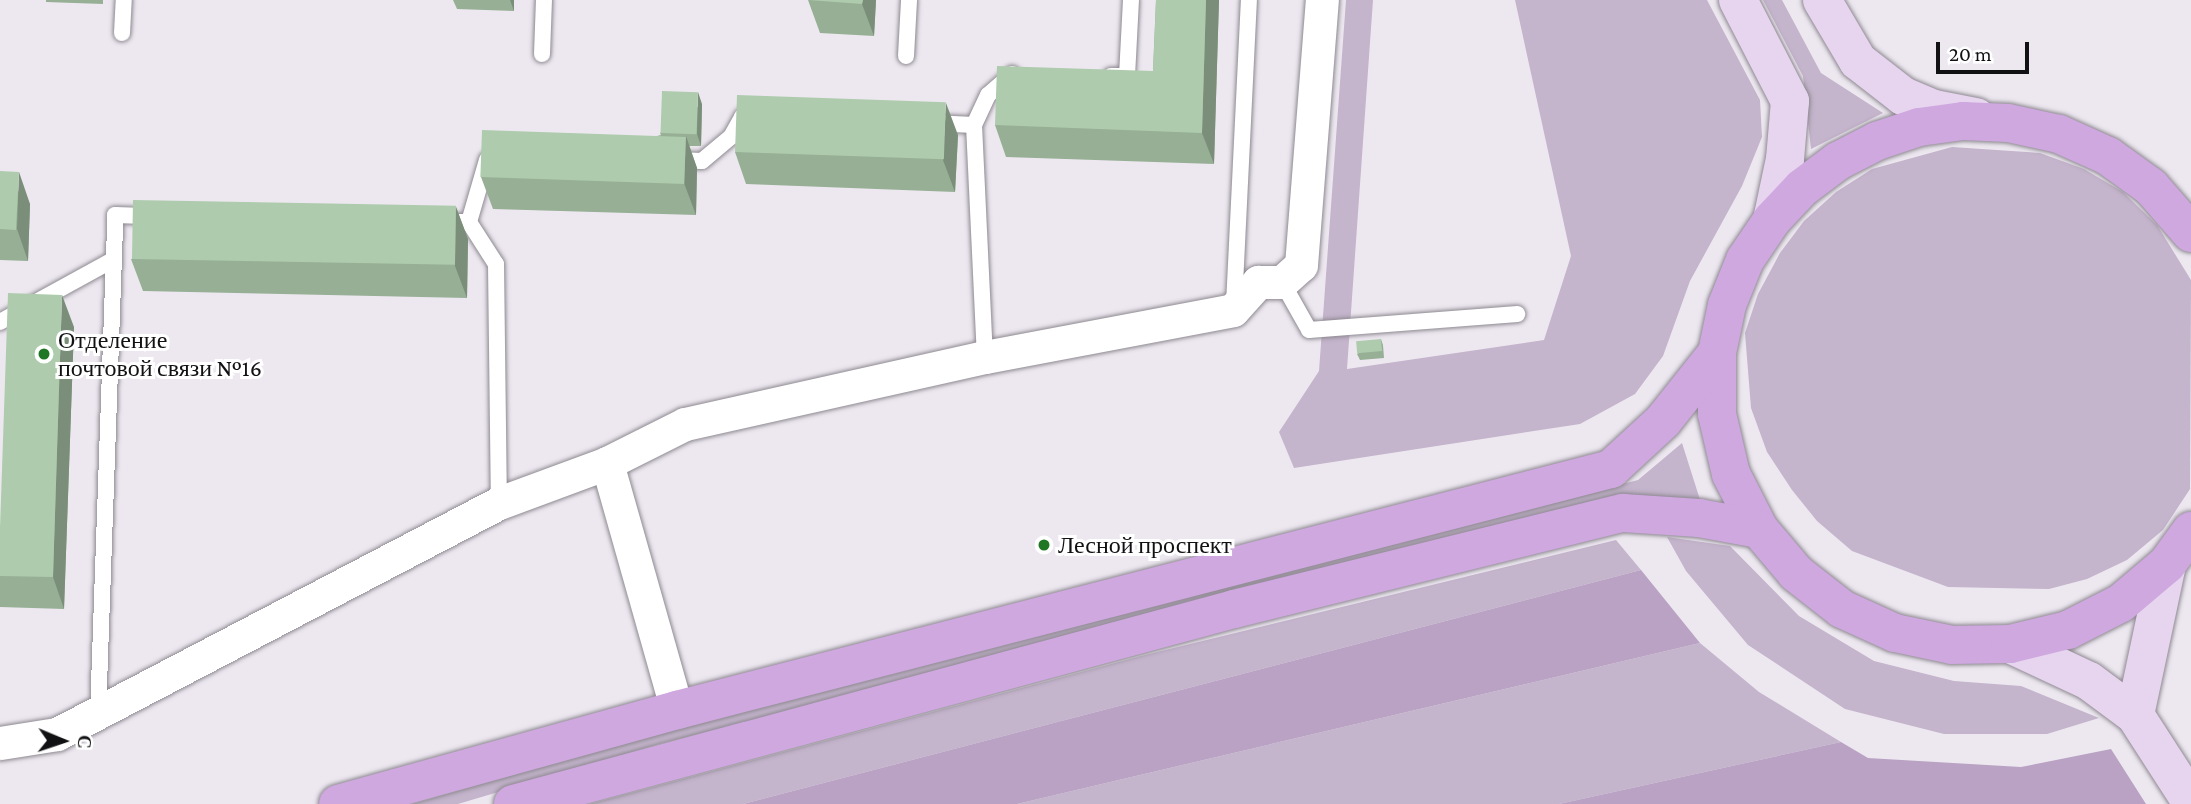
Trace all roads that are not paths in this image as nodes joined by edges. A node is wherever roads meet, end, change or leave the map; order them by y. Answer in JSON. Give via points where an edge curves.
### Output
{"nodes":[{"id":1,"x":124,"y":0,"type":"edge"},
{"id":2,"x":544,"y":0,"type":"edge"},
{"id":3,"x":909,"y":0,"type":"edge"},
{"id":4,"x":1131,"y":0,"type":"edge"},
{"id":5,"x":1249,"y":0,"type":"edge"},
{"id":6,"x":1322,"y":0,"type":"edge"},
{"id":7,"x":1738,"y":0,"type":"edge"},
{"id":8,"x":1822,"y":0,"type":"edge"},
{"id":9,"x":122,"y":33,"type":"dead end"},
{"id":10,"x":542,"y":54,"type":"dead end"},
{"id":11,"x":906,"y":56,"type":"dead end"},
{"id":12,"x":1024,"y":74,"type":"edge"},
{"id":13,"x":1088,"y":75,"type":"edge"},
{"id":14,"x":770,"y":118,"type":"edge"},
{"id":15,"x":920,"y":123,"type":"edge"},
{"id":16,"x":2007,"y":123,"type":"junction"},
{"id":17,"x":974,"y":125,"type":"junction"},
{"id":18,"x":502,"y":154,"type":"edge"},
{"id":19,"x":662,"y":159,"type":"edge"},
{"id":20,"x":169,"y":216,"type":"edge"},
{"id":21,"x":1772,"y":220,"type":"junction"},
{"id":22,"x":428,"y":222,"type":"edge"},
{"id":23,"x":469,"y":222,"type":"junction"},
{"id":24,"x":2190,"y":229,"type":"edge"},
{"id":25,"x":113,"y":260,"type":"junction"},
{"id":26,"x":1282,"y":282,"type":"junction"},
{"id":27,"x":1233,"y":310,"type":"junction"},
{"id":28,"x":1517,"y":314,"type":"dead end"},
{"id":29,"x":0,"y":322,"type":"edge"},
{"id":30,"x":1717,"y":353,"type":"junction"},
{"id":31,"x":985,"y":357,"type":"junction"},
{"id":32,"x":607,"y":463,"type":"junction"},
{"id":33,"x":499,"y":503,"type":"junction"},
{"id":34,"x":1759,"y":529,"type":"junction"},
{"id":35,"x":2191,"y":531,"type":"edge"},
{"id":36,"x":2167,"y":564,"type":"junction"},
{"id":37,"x":2010,"y":644,"type":"junction"},
{"id":38,"x":677,"y":710,"type":"junction"},
{"id":39,"x":99,"y":713,"type":"junction"},
{"id":40,"x":2135,"y":715,"type":"junction"},
{"id":41,"x":0,"y":743,"type":"edge"},
{"id":42,"x":2191,"y":802,"type":"edge"},
{"id":43,"x":338,"y":804,"type":"edge"},
{"id":44,"x":513,"y":804,"type":"edge"}],
"edges":[{"from":1,"to":9,"type":"lane"},
{"from":2,"to":10,"type":"lane"},
{"from":3,"to":11,"type":"lane"},
{"from":4,"to":13,"type":"lane","via":[[1127,76]]},
{"from":5,"to":27,"type":"lane"},
{"from":6,"to":26,"type":"street","via":[[1301,265]]},
{"from":7,"to":21,"type":"street","via":[[1790,101],[1785,159]]},
{"from":8,"to":16,"type":"street","via":[[1858,61],[1903,96],[1934,109]]},
{"from":12,"to":17,"type":"lane","via":[[1011,74],[988,95]]},
{"from":14,"to":19,"type":"lane","via":[[743,117],[732,137],[702,161]]},
{"from":15,"to":17,"type":"lane"},
{"from":16,"to":21,"type":"main road","via":[[1930,126],[1877,141],[1838,161],[1802,188]]},
{"from":16,"to":24,"type":"main road","via":[[2059,134],[2108,156],[2151,187]]},
{"from":17,"to":31,"type":"lane"},
{"from":18,"to":23,"type":"lane","via":[[489,153]]},
{"from":20,"to":25,"type":"lane","via":[[115,215]]},
{"from":21,"to":30,"type":"main road","via":[[1745,260],[1727,305]]},
{"from":22,"to":23,"type":"lane"},
{"from":23,"to":33,"type":"lane","via":[[496,264]]},
{"from":25,"to":29,"type":"lane"},
{"from":25,"to":39,"type":"lane"},
{"from":26,"to":27,"type":"street","via":[[1258,282]]},
{"from":26,"to":28,"type":"lane","via":[[1309,330]]},
{"from":27,"to":31,"type":"street"},
{"from":30,"to":34,"type":"main road","via":[[1717,414],[1722,438],[1731,474]]},
{"from":30,"to":38,"type":"main road","via":[[1664,421],[1611,469]]},
{"from":31,"to":32,"type":"street","via":[[685,424]]},
{"from":32,"to":33,"type":"street"},
{"from":32,"to":38,"type":"street"},
{"from":33,"to":39,"type":"street"},
{"from":34,"to":37,"type":"main road","via":[[1796,573],[1842,608],[1895,633],[1952,645]]},
{"from":34,"to":44,"type":"main road","via":[[1699,518],[1623,513],[1234,609]]},
{"from":35,"to":36,"type":"main road"},
{"from":36,"to":37,"type":"main road","via":[[2121,603],[2078,624]]},
{"from":36,"to":40,"type":"street"},
{"from":37,"to":40,"type":"street","via":[[2090,681]]},
{"from":38,"to":43,"type":"main road"},
{"from":39,"to":41,"type":"street","via":[[57,734]]},
{"from":40,"to":42,"type":"street"}]}
